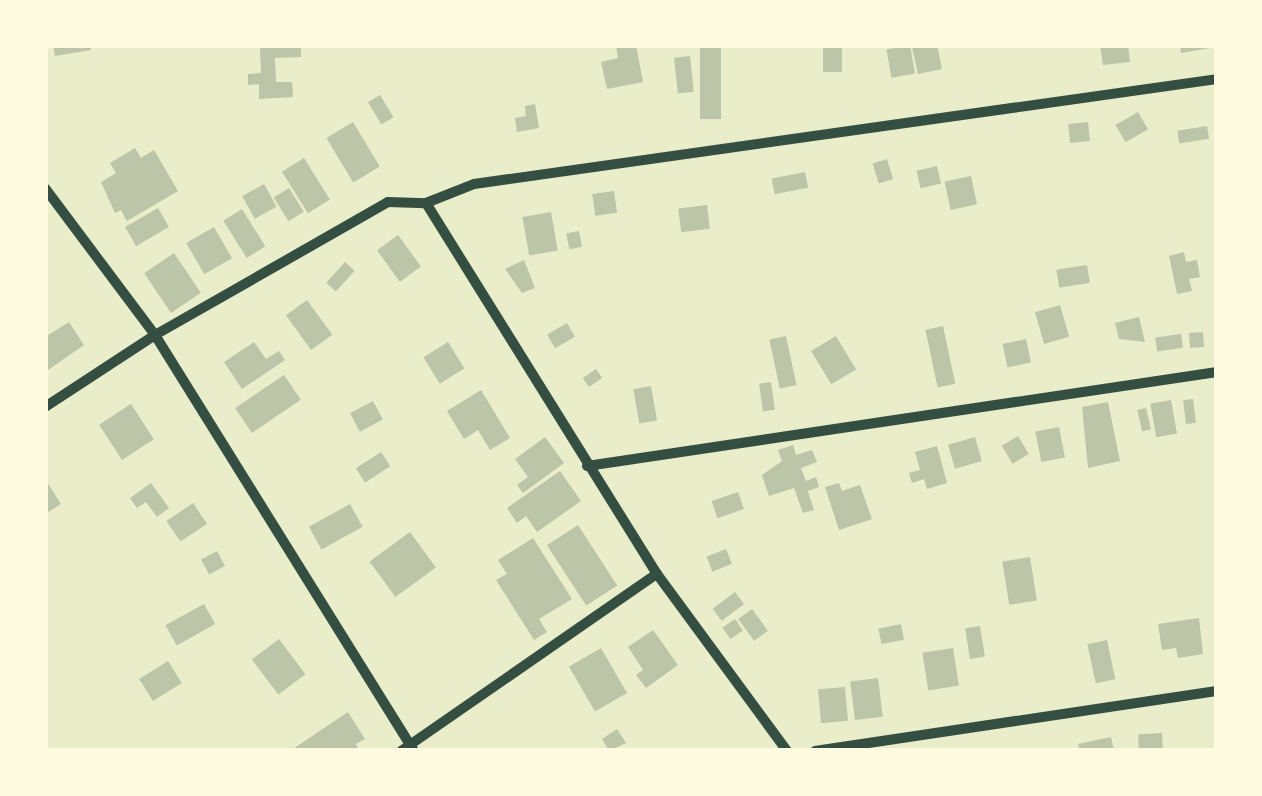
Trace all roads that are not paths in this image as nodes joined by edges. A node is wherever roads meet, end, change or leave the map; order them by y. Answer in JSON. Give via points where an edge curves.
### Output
{"nodes":[{"id":1,"x":1217,"y":79,"type":"edge"},
{"id":2,"x":45,"y":188,"type":"edge"},
{"id":3,"x":426,"y":202,"type":"junction"},
{"id":4,"x":155,"y":335,"type":"junction"},
{"id":5,"x":1217,"y":372,"type":"edge"},
{"id":6,"x":45,"y":407,"type":"edge"},
{"id":7,"x":587,"y":466,"type":"junction"},
{"id":8,"x":658,"y":574,"type":"junction"},
{"id":9,"x":1217,"y":691,"type":"edge"},
{"id":10,"x":409,"y":749,"type":"edge"},
{"id":11,"x":787,"y":751,"type":"edge"},
{"id":12,"x":815,"y":751,"type":"edge"}],
"edges":[{"from":1,"to":3,"type":"street","via":[[474,184]]},
{"from":2,"to":4,"type":"street"},
{"from":3,"to":4,"type":"street","via":[[388,202]]},
{"from":3,"to":7,"type":"street"},
{"from":4,"to":6,"type":"street"},
{"from":4,"to":10,"type":"street"},
{"from":5,"to":7,"type":"street"},
{"from":7,"to":8,"type":"street"},
{"from":8,"to":10,"type":"street"},
{"from":8,"to":11,"type":"street"},
{"from":9,"to":12,"type":"street"}]}
